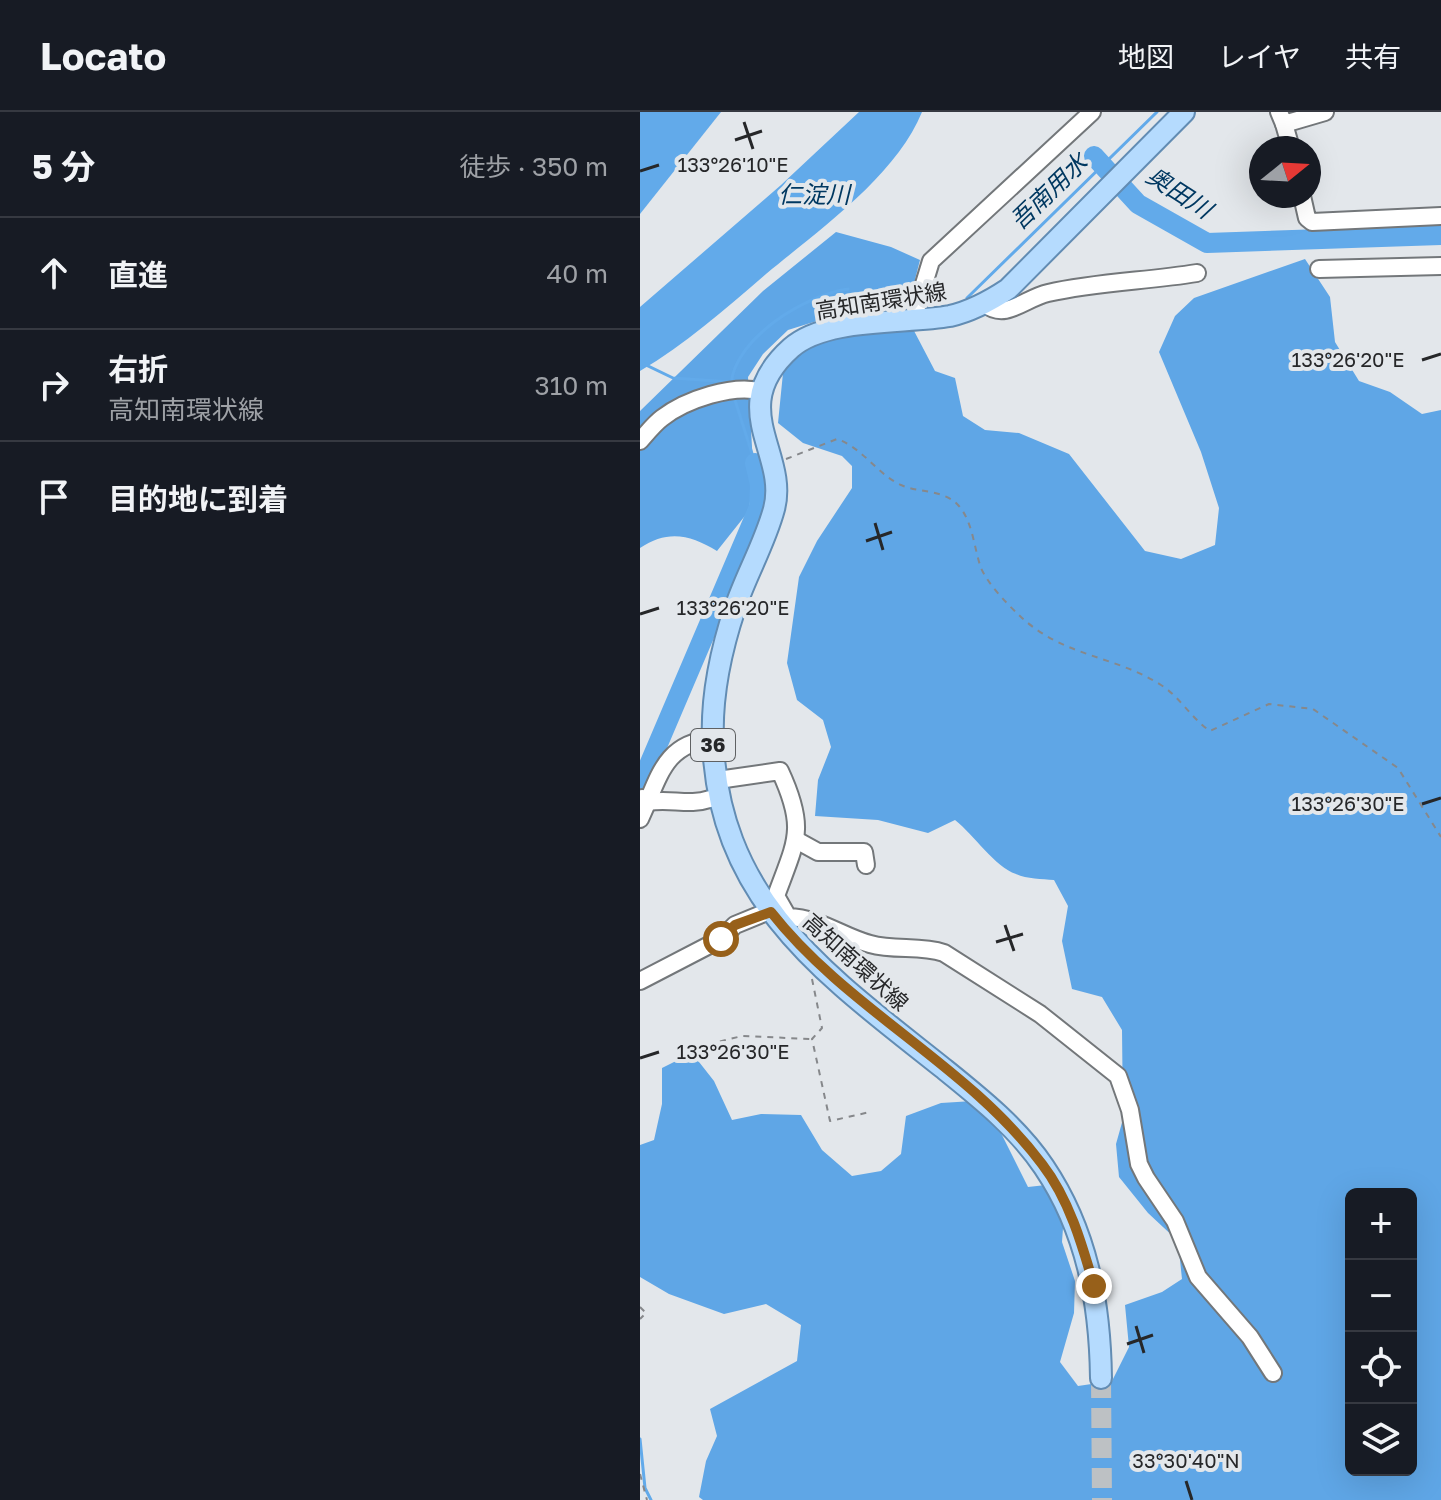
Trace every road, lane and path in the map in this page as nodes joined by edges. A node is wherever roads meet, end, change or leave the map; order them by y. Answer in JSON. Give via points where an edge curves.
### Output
{"nodes":[{"id":1,"x":1092,"y":112,"type":"edge"},
{"id":2,"x":1184,"y":112,"type":"edge"},
{"id":3,"x":1325,"y":112,"type":"edge"},
{"id":4,"x":1282,"y":118,"type":"edge"},
{"id":5,"x":1305,"y":208,"type":"edge"},
{"id":6,"x":1441,"y":216,"type":"edge"},
{"id":7,"x":1441,"y":266,"type":"edge"},
{"id":8,"x":1319,"y":269,"type":"dead end"},
{"id":9,"x":1197,"y":273,"type":"dead end"},
{"id":10,"x":985,"y":304,"type":"junction"},
{"id":11,"x":913,"y":320,"type":"junction"},
{"id":12,"x":763,"y":392,"type":"junction"},
{"id":13,"x":640,"y":441,"type":"edge"},
{"id":14,"x":771,"y":467,"type":"junction"},
{"id":15,"x":713,"y":739,"type":"junction"},
{"id":16,"x":718,"y":780,"type":"junction"},
{"id":17,"x":643,"y":799,"type":"edge"},
{"id":18,"x":710,"y":799,"type":"dead end"},
{"id":19,"x":640,"y":819,"type":"edge"},
{"id":20,"x":1441,"y":837,"type":"edge"},
{"id":21,"x":798,"y":841,"type":"junction"},
{"id":22,"x":866,"y":865,"type":"dead end"},
{"id":23,"x":776,"y":909,"type":"junction"},
{"id":24,"x":812,"y":977,"type":"dead end"},
{"id":25,"x":640,"y":981,"type":"edge"},
{"id":26,"x":812,"y":1039,"type":"junction"},
{"id":27,"x":685,"y":1050,"type":"dead end"},
{"id":28,"x":870,"y":1112,"type":"dead end"},
{"id":29,"x":640,"y":1307,"type":"edge"},
{"id":30,"x":640,"y":1319,"type":"edge"},
{"id":31,"x":1273,"y":1373,"type":"dead end"},
{"id":32,"x":1101,"y":1378,"type":"tunnel mouth"},
{"id":33,"x":640,"y":1474,"type":"edge"},
{"id":34,"x":647,"y":1500,"type":"edge"}],
"edges":[{"from":1,"to":11,"type":"street","via":[[931,261]]},
{"from":2,"to":10,"type":"main road","name":"高知南環状線","number":"36","via":[[1008,289]]},
{"from":3,"to":4,"type":"street"},
{"from":5,"to":6,"type":"street","via":[[1312,222]]},
{"from":7,"to":8,"type":"street"},
{"from":9,"to":10,"type":"street","via":[[1049,292],[1004,312]]},
{"from":10,"to":11,"type":"main road","name":"高知南環状線","number":"36"},
{"from":11,"to":12,"type":"main road","name":"高知南環状線","number":"36","via":[[815,334],[792,347]]},
{"from":12,"to":13,"type":"street","via":[[739,390],[701,399],[662,417]]},
{"from":12,"to":14,"type":"main road","name":"高知南環状線","number":"36","via":[[759,413]]},
{"from":14,"to":15,"type":"main road","name":"高知南環状線","number":"36","via":[[774,508],[723,651]]},
{"from":14,"to":20,"type":"path","via":[[822,442],[837,439],[851,444],[899,484],[958,505],[982,571],[1031,625],[1071,651],[1129,667],[1164,687],[1210,731],[1269,704],[1313,709],[1398,768]]},
{"from":15,"to":16,"type":"main road","name":"高知南環状線","number":"36"},
{"from":15,"to":17,"type":"street","via":[[677,747]]},
{"from":16,"to":21,"type":"street","via":[[780,771]]},
{"from":16,"to":23,"type":"main road","name":"高知南環状線","number":"36","via":[[738,853]]},
{"from":17,"to":18,"type":"street","via":[[694,804]]},
{"from":17,"to":19,"type":"street"},
{"from":21,"to":22,"type":"street","via":[[818,852],[864,852]]},
{"from":21,"to":23,"type":"street","via":[[776,896]]},
{"from":23,"to":25,"type":"street","via":[[735,925],[721,939]]},
{"from":23,"to":31,"type":"street","via":[[869,944],[944,953],[1102,1060],[1118,1076],[1139,1164],[1175,1221],[1198,1277],[1250,1337]]},
{"from":23,"to":32,"type":"main road","name":"高知南環状線","number":"36","via":[[796,944],[1012,1127],[1044,1166],[1082,1243],[1101,1329]]},
{"from":24,"to":26,"type":"path","via":[[822,1028]]},
{"from":26,"to":27,"type":"path","via":[[742,1036]]},
{"from":26,"to":28,"type":"path","via":[[830,1121]]},
{"from":29,"to":30,"type":"path","via":[[646,1313]]},
{"from":33,"to":34,"type":"path"}]}
